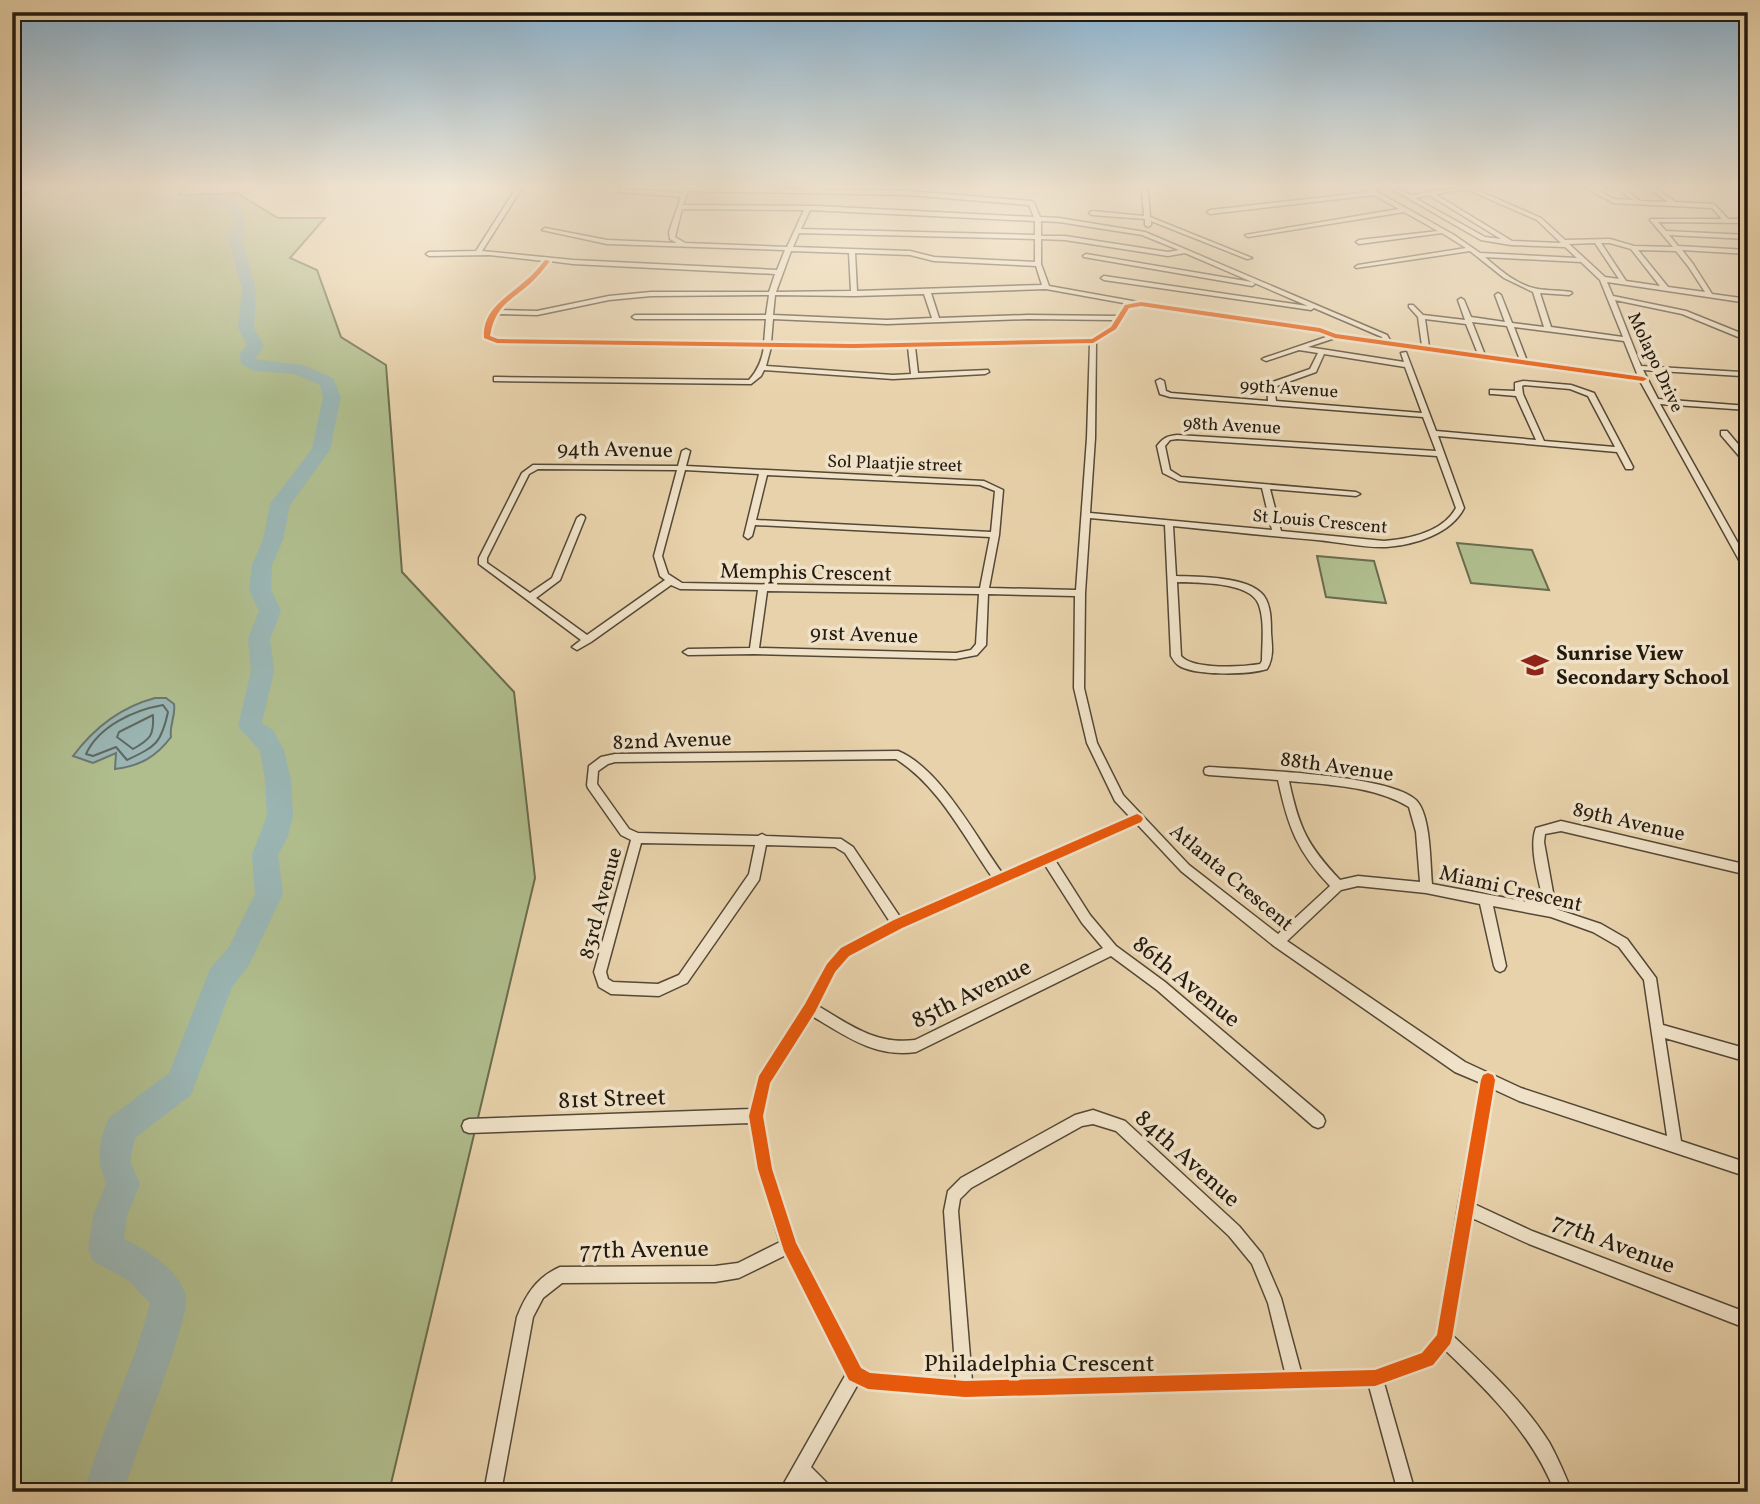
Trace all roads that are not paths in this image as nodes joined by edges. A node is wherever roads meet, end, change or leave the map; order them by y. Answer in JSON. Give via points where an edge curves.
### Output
{"nodes":[{"id":1,"x":497,"y":255,"type":"edge"},
{"id":2,"x":787,"y":255,"type":"edge"},
{"id":3,"x":852,"y":255,"type":"edge"},
{"id":4,"x":901,"y":255,"type":"edge"},
{"id":5,"x":1038,"y":255,"type":"edge"},
{"id":6,"x":1196,"y":255,"type":"edge"},
{"id":7,"x":1242,"y":255,"type":"edge"},
{"id":8,"x":1432,"y":255,"type":"edge"},
{"id":9,"x":1478,"y":255,"type":"edge"},
{"id":10,"x":1482,"y":255,"type":"edge"},
{"id":11,"x":1578,"y":255,"type":"edge"},
{"id":12,"x":1606,"y":255,"type":"edge"},
{"id":13,"x":1640,"y":255,"type":"edge"},
{"id":14,"x":1681,"y":255,"type":"edge"},
{"id":15,"x":1086,"y":256,"type":"dead end"},
{"id":16,"x":1249,"y":258,"type":"dead end"},
{"id":17,"x":1583,"y":260,"type":"junction"},
{"id":18,"x":547,"y":261,"type":"junction"},
{"id":19,"x":1038,"y":264,"type":"junction"},
{"id":20,"x":1358,"y":267,"type":"dead end"},
{"id":21,"x":780,"y":272,"type":"junction"},
{"id":22,"x":1189,"y":274,"type":"junction"},
{"id":23,"x":1104,"y":278,"type":"dead end"},
{"id":24,"x":1603,"y":279,"type":"junction"},
{"id":25,"x":1624,"y":283,"type":"junction"},
{"id":26,"x":1046,"y":287,"type":"junction"},
{"id":27,"x":1269,"y":287,"type":"junction"},
{"id":28,"x":1182,"y":289,"type":"junction"},
{"id":29,"x":1666,"y":289,"type":"junction"},
{"id":30,"x":1536,"y":291,"type":"junction"},
{"id":31,"x":927,"y":292,"type":"junction"},
{"id":32,"x":1569,"y":293,"type":"dead end"},
{"id":33,"x":854,"y":294,"type":"junction"},
{"id":34,"x":771,"y":295,"type":"junction"},
{"id":35,"x":1498,"y":295,"type":"dead end"},
{"id":36,"x":1710,"y":296,"type":"junction"},
{"id":37,"x":1609,"y":297,"type":"junction"},
{"id":38,"x":1461,"y":300,"type":"dead end"},
{"id":39,"x":1748,"y":301,"type":"edge"},
{"id":40,"x":1135,"y":303,"type":"junction"},
{"id":41,"x":1411,"y":306,"type":"dead end"},
{"id":42,"x":1173,"y":307,"type":"junction"},
{"id":43,"x":1321,"y":309,"type":"junction"},
{"id":44,"x":493,"y":313,"type":"junction"},
{"id":45,"x":635,"y":317,"type":"dead end"},
{"id":46,"x":771,"y":317,"type":"junction"},
{"id":47,"x":1421,"y":317,"type":"junction"},
{"id":48,"x":1121,"y":318,"type":"junction"},
{"id":49,"x":936,"y":320,"type":"junction"},
{"id":50,"x":1469,"y":320,"type":"junction"},
{"id":51,"x":889,"y":322,"type":"junction"},
{"id":52,"x":1510,"y":325,"type":"junction"},
{"id":53,"x":1548,"y":329,"type":"junction"},
{"id":54,"x":1335,"y":336,"type":"junction"},
{"id":55,"x":1626,"y":339,"type":"junction"},
{"id":56,"x":1748,"y":339,"type":"edge"},
{"id":57,"x":1093,"y":341,"type":"junction"},
{"id":58,"x":769,"y":343,"type":"junction"},
{"id":59,"x":1388,"y":344,"type":"junction"},
{"id":60,"x":891,"y":346,"type":"junction"},
{"id":61,"x":911,"y":346,"type":"junction"},
{"id":62,"x":1299,"y":348,"type":"junction"},
{"id":63,"x":1426,"y":349,"type":"junction"},
{"id":64,"x":1404,"y":353,"type":"dead end"},
{"id":65,"x":1321,"y":354,"type":"junction"},
{"id":66,"x":1482,"y":356,"type":"junction"},
{"id":67,"x":1266,"y":359,"type":"dead end"},
{"id":68,"x":1524,"y":361,"type":"junction"},
{"id":69,"x":1407,"y":365,"type":"junction"},
{"id":70,"x":760,"y":368,"type":"junction"},
{"id":71,"x":1638,"y":368,"type":"junction"},
{"id":72,"x":985,"y":372,"type":"dead end"},
{"id":73,"x":1741,"y":374,"type":"dead end"},
{"id":74,"x":915,"y":376,"type":"junction"},
{"id":75,"x":497,"y":379,"type":"dead end"},
{"id":76,"x":1643,"y":379,"type":"junction"},
{"id":77,"x":1160,"y":381,"type":"dead end"},
{"id":78,"x":1493,"y":392,"type":"dead end"},
{"id":79,"x":1519,"y":394,"type":"junction"},
{"id":80,"x":1654,"y":401,"type":"junction"},
{"id":81,"x":1272,"y":402,"type":"junction"},
{"id":82,"x":1748,"y":408,"type":"edge"},
{"id":83,"x":1424,"y":415,"type":"junction"},
{"id":84,"x":1433,"y":433,"type":"junction"},
{"id":85,"x":1724,"y":433,"type":"dead end"},
{"id":86,"x":1541,"y":442,"type":"junction"},
{"id":87,"x":1619,"y":450,"type":"junction"},
{"id":88,"x":1744,"y":450,"type":"edge"},
{"id":89,"x":686,"y":451,"type":"dead end"},
{"id":90,"x":1440,"y":454,"type":"junction"},
{"id":91,"x":1748,"y":461,"type":"edge"},
{"id":92,"x":1629,"y":467,"type":"dead end"},
{"id":93,"x":684,"y":468,"type":"junction"},
{"id":94,"x":762,"y":474,"type":"junction"},
{"id":95,"x":1266,"y":488,"type":"junction"},
{"id":96,"x":1356,"y":494,"type":"dead end"},
{"id":97,"x":1085,"y":515,"type":"junction"},
{"id":98,"x":581,"y":518,"type":"dead end"},
{"id":99,"x":752,"y":522,"type":"junction"},
{"id":100,"x":1169,"y":524,"type":"junction"},
{"id":101,"x":1277,"y":534,"type":"junction"},
{"id":102,"x":995,"y":535,"type":"junction"},
{"id":103,"x":748,"y":536,"type":"dead end"},
{"id":104,"x":1748,"y":569,"type":"edge"},
{"id":105,"x":1174,"y":579,"type":"junction"},
{"id":106,"x":670,"y":582,"type":"junction"},
{"id":107,"x":763,"y":589,"type":"junction"},
{"id":108,"x":984,"y":592,"type":"junction"},
{"id":109,"x":1080,"y":593,"type":"junction"},
{"id":110,"x":531,"y":597,"type":"junction"},
{"id":111,"x":588,"y":639,"type":"junction"},
{"id":112,"x":577,"y":647,"type":"dead end"},
{"id":113,"x":754,"y":650,"type":"junction"},
{"id":114,"x":688,"y":652,"type":"dead end"},
{"id":115,"x":1209,"y":771,"type":"dead end"},
{"id":116,"x":1283,"y":777,"type":"junction"},
{"id":117,"x":1137,"y":819,"type":"junction"},
{"id":118,"x":637,"y":838,"type":"junction"},
{"id":119,"x":762,"y":839,"type":"junction"},
{"id":120,"x":1048,"y":859,"type":"junction"},
{"id":121,"x":1748,"y":870,"type":"edge"},
{"id":122,"x":1000,"y":880,"type":"junction"},
{"id":123,"x":1338,"y":886,"type":"junction"},
{"id":124,"x":1426,"y":888,"type":"junction"},
{"id":125,"x":1486,"y":902,"type":"junction"},
{"id":126,"x":1550,"y":912,"type":"junction"},
{"id":127,"x":898,"y":924,"type":"junction"},
{"id":128,"x":1279,"y":942,"type":"junction"},
{"id":129,"x":1112,"y":950,"type":"junction"},
{"id":130,"x":1500,"y":966,"type":"dead end"},
{"id":131,"x":810,"y":1008,"type":"junction"},
{"id":132,"x":1659,"y":1030,"type":"junction"},
{"id":133,"x":1748,"y":1056,"type":"edge"},
{"id":134,"x":1488,"y":1080,"type":"junction"},
{"id":135,"x":756,"y":1116,"type":"junction"},
{"id":136,"x":1318,"y":1121,"type":"dead end"},
{"id":137,"x":469,"y":1125,"type":"dead end"},
{"id":138,"x":1675,"y":1146,"type":"junction"},
{"id":139,"x":1748,"y":1170,"type":"edge"},
{"id":140,"x":1465,"y":1207,"type":"junction"},
{"id":141,"x":789,"y":1245,"type":"junction"},
{"id":142,"x":1748,"y":1321,"type":"edge"},
{"id":143,"x":1444,"y":1338,"type":"junction"},
{"id":144,"x":855,"y":1374,"type":"junction"},
{"id":145,"x":1376,"y":1378,"type":"junction"},
{"id":146,"x":1295,"y":1379,"type":"junction"},
{"id":147,"x":965,"y":1389,"type":"junction"},
{"id":148,"x":801,"y":1471,"type":"junction"},
{"id":149,"x":492,"y":1492,"type":"edge"},
{"id":150,"x":787,"y":1492,"type":"edge"},
{"id":151,"x":824,"y":1492,"type":"edge"},
{"id":152,"x":1406,"y":1492,"type":"edge"},
{"id":153,"x":1564,"y":1492,"type":"edge"}],
"edges":[{"from":1,"to":18,"type":"street"},
{"from":2,"to":21,"type":"street"},
{"from":3,"to":33,"type":"street"},
{"from":4,"to":19,"type":"street"},
{"from":5,"to":19,"type":"street"},
{"from":6,"to":27,"type":"street"},
{"from":7,"to":16,"type":"street"},
{"from":8,"to":20,"type":"street"},
{"from":9,"to":30,"type":"street","via":[[1522,287]]},
{"from":10,"to":17,"type":"street"},
{"from":11,"to":17,"type":"street","name":"Molapo Drive"},
{"from":12,"to":25,"type":"street"},
{"from":13,"to":29,"type":"street"},
{"from":14,"to":36,"type":"street"},
{"from":15,"to":22,"type":"street"},
{"from":17,"to":24,"type":"street","name":"Molapo Drive"},
{"from":18,"to":21,"type":"street"},
{"from":18,"to":44,"type":"street"},
{"from":19,"to":26,"type":"street"},
{"from":21,"to":34,"type":"street"},
{"from":22,"to":27,"type":"street"},
{"from":22,"to":28,"type":"street"},
{"from":23,"to":28,"type":"street"},
{"from":24,"to":25,"type":"street"},
{"from":24,"to":37,"type":"street","name":"Molapo Drive"},
{"from":25,"to":29,"type":"street"},
{"from":26,"to":31,"type":"street"},
{"from":26,"to":40,"type":"street"},
{"from":27,"to":43,"type":"street"},
{"from":28,"to":42,"type":"street"},
{"from":28,"to":43,"type":"street"},
{"from":29,"to":36,"type":"street"},
{"from":30,"to":32,"type":"street"},
{"from":30,"to":53,"type":"street"},
{"from":31,"to":33,"type":"street"},
{"from":31,"to":49,"type":"street"},
{"from":33,"to":34,"type":"street"},
{"from":34,"to":44,"type":"street","via":[[629,295],[537,313]]},
{"from":34,"to":46,"type":"street"},
{"from":35,"to":52,"type":"street"},
{"from":36,"to":39,"type":"street"},
{"from":37,"to":55,"type":"street","name":"Molapo Drive"},
{"from":37,"to":56,"type":"street","via":[[1684,312]]},
{"from":38,"to":50,"type":"street"},
{"from":40,"to":42,"type":"street"},
{"from":40,"to":48,"type":"street","via":[[1127,306]]},
{"from":41,"to":47,"type":"street"},
{"from":42,"to":54,"type":"street"},
{"from":43,"to":59,"type":"street","via":[[1385,336]]},
{"from":44,"to":58,"type":"street","via":[[486,337],[491,340]]},
{"from":45,"to":46,"type":"street"},
{"from":46,"to":51,"type":"street"},
{"from":46,"to":58,"type":"street"},
{"from":47,"to":50,"type":"street"},
{"from":47,"to":63,"type":"street"},
{"from":48,"to":49,"type":"street"},
{"from":48,"to":57,"type":"street"},
{"from":49,"to":51,"type":"street"},
{"from":50,"to":52,"type":"street"},
{"from":50,"to":66,"type":"street"},
{"from":51,"to":60,"type":"street"},
{"from":52,"to":53,"type":"street"},
{"from":52,"to":68,"type":"street"},
{"from":53,"to":55,"type":"street"},
{"from":54,"to":59,"type":"street"},
{"from":54,"to":62,"type":"street"},
{"from":55,"to":71,"type":"street","name":"Molapo Drive"},
{"from":57,"to":61,"type":"street"},
{"from":57,"to":97,"type":"street","name":"Atlanta Crescent"},
{"from":58,"to":60,"type":"street"},
{"from":58,"to":70,"type":"street"},
{"from":59,"to":63,"type":"street"},
{"from":60,"to":61,"type":"street"},
{"from":61,"to":74,"type":"street"},
{"from":62,"to":65,"type":"street"},
{"from":62,"to":67,"type":"street"},
{"from":63,"to":66,"type":"street"},
{"from":64,"to":69,"type":"street","name":"St Louis Crescent"},
{"from":65,"to":69,"type":"street"},
{"from":65,"to":81,"type":"street","via":[[1313,370],[1270,386]]},
{"from":66,"to":68,"type":"street"},
{"from":68,"to":76,"type":"street"},
{"from":69,"to":83,"type":"street","name":"St Louis Crescent"},
{"from":70,"to":74,"type":"street"},
{"from":70,"to":75,"type":"street","via":[[755,379],[745,383]]},
{"from":71,"to":73,"type":"street"},
{"from":71,"to":76,"type":"street","name":"Molapo Drive"},
{"from":72,"to":74,"type":"street"},
{"from":76,"to":80,"type":"street","name":"Molapo Drive"},
{"from":77,"to":81,"type":"street","name":"99th Avenue","via":[[1163,392],[1170,395]]},
{"from":78,"to":79,"type":"street"},
{"from":79,"to":86,"type":"street"},
{"from":79,"to":87,"type":"street","via":[[1518,385],[1523,383],[1584,391],[1597,404]]},
{"from":80,"to":82,"type":"street"},
{"from":80,"to":104,"type":"street","name":"Molapo Drive"},
{"from":81,"to":83,"type":"street","name":"99th Avenue"},
{"from":83,"to":84,"type":"street","name":"St Louis Crescent"},
{"from":84,"to":86,"type":"street"},
{"from":84,"to":90,"type":"street","name":"St Louis Crescent"},
{"from":85,"to":88,"type":"street"},
{"from":86,"to":87,"type":"street"},
{"from":87,"to":92,"type":"street"},
{"from":88,"to":91,"type":"street"},
{"from":89,"to":93,"type":"street"},
{"from":90,"to":95,"type":"street","name":"98th Avenue","via":[[1177,437],[1163,442],[1166,471],[1171,477]]},
{"from":90,"to":101,"type":"street","name":"St Louis Crescent","via":[[1461,508],[1459,514],[1413,541],[1384,544]]},
{"from":93,"to":94,"type":"street","name":"Sol Plaatjie street"},
{"from":93,"to":106,"type":"street","via":[[658,556]]},
{"from":93,"to":110,"type":"street","name":"94th Avenue","via":[[530,469],[483,564]]},
{"from":94,"to":99,"type":"street"},
{"from":94,"to":102,"type":"street","name":"Sol Plaatjie street","via":[[989,484],[1001,495]]},
{"from":95,"to":96,"type":"street","name":"98th Avenue"},
{"from":95,"to":101,"type":"street"},
{"from":97,"to":100,"type":"street","name":"St Louis Crescent"},
{"from":97,"to":109,"type":"street","name":"Atlanta Crescent"},
{"from":98,"to":110,"type":"street","via":[[556,580]]},
{"from":99,"to":102,"type":"street"},
{"from":99,"to":103,"type":"street"},
{"from":100,"to":101,"type":"street","name":"St Louis Crescent"},
{"from":100,"to":105,"type":"street"},
{"from":102,"to":108,"type":"street","name":"Sol Plaatjie street"},
{"from":105,"to":105,"type":"street","via":[[1179,660],[1198,667],[1264,667],[1264,604],[1259,594],[1238,585]]},
{"from":106,"to":107,"type":"street","name":"Memphis Crescent","via":[[700,588]]},
{"from":106,"to":111,"type":"street"},
{"from":107,"to":108,"type":"street","name":"Memphis Crescent"},
{"from":107,"to":113,"type":"street"},
{"from":108,"to":109,"type":"street","name":"Memphis Crescent"},
{"from":108,"to":113,"type":"street","name":"91st Avenue","via":[[981,645],[974,653]]},
{"from":109,"to":117,"type":"street","name":"Atlanta Crescent","via":[[1083,717],[1107,777]]},
{"from":110,"to":111,"type":"street","name":"94th Avenue"},
{"from":111,"to":112,"type":"street"},
{"from":113,"to":114,"type":"street","name":"91st Avenue"},
{"from":115,"to":116,"type":"street","name":"88th Avenue"},
{"from":116,"to":123,"type":"street","via":[[1296,836]]},
{"from":116,"to":124,"type":"street","name":"88th Avenue","via":[[1402,795],[1418,813]]},
{"from":117,"to":120,"type":"street"},
{"from":117,"to":128,"type":"street","name":"Atlanta Crescent","via":[[1185,868]]},
{"from":118,"to":119,"type":"street"},
{"from":118,"to":119,"type":"street","name":"83rd Avenue","via":[[600,972],[603,983],[611,988],[659,990],[683,979],[755,876]]},
{"from":118,"to":122,"type":"street","name":"82nd Avenue","via":[[625,832],[592,785],[593,769],[605,760],[898,755],[912,761],[928,778]]},
{"from":119,"to":127,"type":"street","via":[[837,842],[849,850]]},
{"from":120,"to":122,"type":"street"},
{"from":120,"to":129,"type":"street","name":"86th Avenue"},
{"from":121,"to":126,"type":"street","name":"89th Avenue","via":[[1561,826],[1548,827],[1540,831],[1538,842]]},
{"from":122,"to":127,"type":"street"},
{"from":123,"to":124,"type":"street","name":"Miami Crescent","via":[[1375,881]]},
{"from":123,"to":128,"type":"street"},
{"from":124,"to":125,"type":"street","name":"Miami Crescent"},
{"from":125,"to":126,"type":"street","name":"Miami Crescent"},
{"from":125,"to":130,"type":"street"},
{"from":126,"to":132,"type":"street","name":"Miami Crescent","via":[[1597,928],[1623,943],[1639,960],[1650,978]]},
{"from":127,"to":131,"type":"street","via":[[845,952]]},
{"from":128,"to":134,"type":"street","name":"Atlanta Crescent","via":[[1390,1022]]},
{"from":129,"to":131,"type":"street","name":"85th Avenue","via":[[900,1050],[868,1041]]},
{"from":129,"to":136,"type":"street","name":"86th Avenue","via":[[1161,986]]},
{"from":131,"to":135,"type":"street","via":[[764,1081]]},
{"from":132,"to":133,"type":"street"},
{"from":132,"to":138,"type":"street","name":"Miami Crescent"},
{"from":134,"to":138,"type":"street","name":"Atlanta Crescent"},
{"from":134,"to":140,"type":"street"},
{"from":135,"to":137,"type":"street","name":"81st Street"},
{"from":135,"to":141,"type":"street","via":[[765,1169]]},
{"from":138,"to":139,"type":"street","name":"Atlanta Crescent"},
{"from":140,"to":142,"type":"street","name":"77th Avenue","via":[[1529,1237]]},
{"from":140,"to":143,"type":"street"},
{"from":141,"to":144,"type":"street"},
{"from":141,"to":149,"type":"street","name":"77th Avenue","via":[[748,1266],[715,1274],[560,1275],[545,1283],[532,1298],[525,1317]]},
{"from":143,"to":145,"type":"street","name":"Philadelphia Crescent","via":[[1427,1359]]},
{"from":143,"to":153,"type":"street","via":[[1516,1408],[1539,1439]]},
{"from":144,"to":147,"type":"street","name":"Philadelphia Crescent","via":[[868,1381]]},
{"from":144,"to":148,"type":"street"},
{"from":145,"to":146,"type":"street","name":"Philadelphia Crescent"},
{"from":145,"to":152,"type":"street"},
{"from":146,"to":147,"type":"street","name":"Philadelphia Crescent"},
{"from":146,"to":147,"type":"street","name":"84th Avenue","via":[[1276,1303],[1257,1259],[1234,1231],[1120,1125],[1093,1117],[966,1183],[953,1196]]},
{"from":148,"to":150,"type":"street"},
{"from":148,"to":151,"type":"street"}]}
